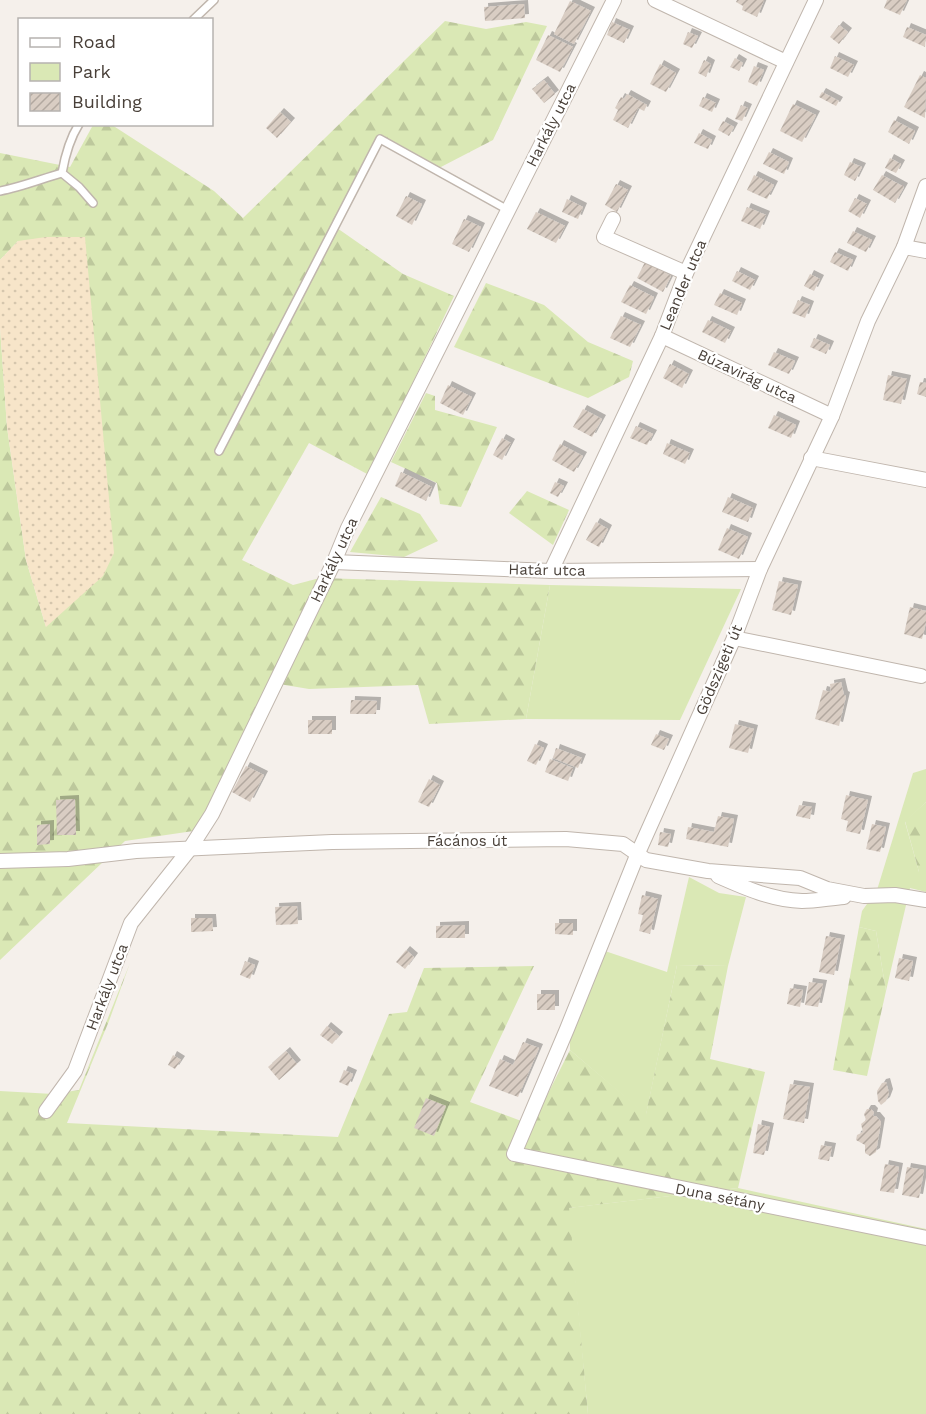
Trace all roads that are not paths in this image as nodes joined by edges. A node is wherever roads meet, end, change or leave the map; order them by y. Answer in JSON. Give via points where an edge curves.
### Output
{"nodes":[{"id":1,"x":214,"y":0,"type":"edge"},
{"id":2,"x":614,"y":0,"type":"edge"},
{"id":3,"x":655,"y":0,"type":"edge"},
{"id":4,"x":816,"y":0,"type":"edge"},
{"id":5,"x":196,"y":18,"type":"edge"},
{"id":6,"x":786,"y":62,"type":"junction"},
{"id":7,"x":78,"y":126,"type":"edge"},
{"id":8,"x":62,"y":173,"type":"junction"},
{"id":9,"x":926,"y":186,"type":"edge"},
{"id":10,"x":0,"y":191,"type":"edge"},
{"id":11,"x":93,"y":203,"type":"dead end"},
{"id":12,"x":508,"y":210,"type":"junction"},
{"id":13,"x":613,"y":219,"type":"dead end"},
{"id":14,"x":904,"y":247,"type":"junction"},
{"id":15,"x":926,"y":251,"type":"edge"},
{"id":16,"x":686,"y":273,"type":"junction"},
{"id":17,"x":662,"y":336,"type":"junction"},
{"id":18,"x":832,"y":416,"type":"junction"},
{"id":19,"x":219,"y":451,"type":"dead end"},
{"id":20,"x":811,"y":458,"type":"junction"},
{"id":21,"x":926,"y":480,"type":"edge"},
{"id":22,"x":334,"y":562,"type":"junction"},
{"id":23,"x":760,"y":569,"type":"junction"},
{"id":24,"x":551,"y":571,"type":"junction"},
{"id":25,"x":734,"y":638,"type":"junction"},
{"id":26,"x":921,"y":676,"type":"dead end"},
{"id":27,"x":189,"y":850,"type":"junction"},
{"id":28,"x":638,"y":853,"type":"junction"},
{"id":29,"x":0,"y":861,"type":"edge"},
{"id":30,"x":708,"y":872,"type":"junction"},
{"id":31,"x":864,"y":896,"type":"junction"},
{"id":32,"x":926,"y":900,"type":"edge"},
{"id":33,"x":46,"y":1112,"type":"dead end"},
{"id":34,"x":514,"y":1154,"type":"joint"},
{"id":35,"x":926,"y":1238,"type":"edge"}],
"edges":[{"from":1,"to":5,"type":"lane"},
{"from":2,"to":12,"type":"street","name":"Harkály utca"},
{"from":3,"to":6,"type":"street"},
{"from":4,"to":6,"type":"street","name":"Leander utca"},
{"from":6,"to":16,"type":"street","name":"Leander utca"},
{"from":7,"to":8,"type":"lane"},
{"from":8,"to":10,"type":"lane"},
{"from":8,"to":11,"type":"lane"},
{"from":9,"to":14,"type":"street","name":"Gödszigeti út"},
{"from":12,"to":19,"type":"lane","via":[[380,140]]},
{"from":12,"to":22,"type":"street","name":"Harkály utca"},
{"from":13,"to":16,"type":"street","via":[[604,237]]},
{"from":14,"to":15,"type":"street"},
{"from":14,"to":18,"type":"street","name":"Gödszigeti út","via":[[868,321]]},
{"from":16,"to":17,"type":"street","name":"Leander utca"},
{"from":17,"to":18,"type":"street","name":"Búzavirág utca"},
{"from":17,"to":24,"type":"street","name":"Leander utca"},
{"from":18,"to":20,"type":"street","name":"Gödszigeti út"},
{"from":20,"to":21,"type":"street"},
{"from":20,"to":23,"type":"street","name":"Gödszigeti út"},
{"from":22,"to":24,"type":"street","name":"Határ utca"},
{"from":22,"to":27,"type":"street","name":"Harkály utca","via":[[212,814]]},
{"from":23,"to":24,"type":"street","name":"Határ utca"},
{"from":23,"to":25,"type":"street","name":"Gödszigeti út"},
{"from":25,"to":26,"type":"street"},
{"from":25,"to":28,"type":"street","name":"Gödszigeti út"},
{"from":27,"to":28,"type":"street","name":"Fácános út","via":[[332,842],[566,839],[623,844]]},
{"from":27,"to":29,"type":"street","name":"Fácános út"},
{"from":27,"to":33,"type":"street","name":"Harkály utca","via":[[131,923],[75,1071]]},
{"from":28,"to":30,"type":"street","name":"Fácános út","via":[[646,860]]},
{"from":28,"to":34,"type":"street","name":"Gödszigeti út"},
{"from":30,"to":31,"type":"street","name":"Fácános út","via":[[800,878],[827,889]]},
{"from":30,"to":31,"type":"street","via":[[777,898],[803,901]]},
{"from":31,"to":32,"type":"street","name":"Fácános út"},
{"from":34,"to":35,"type":"street","name":"Duna sétány"}]}
